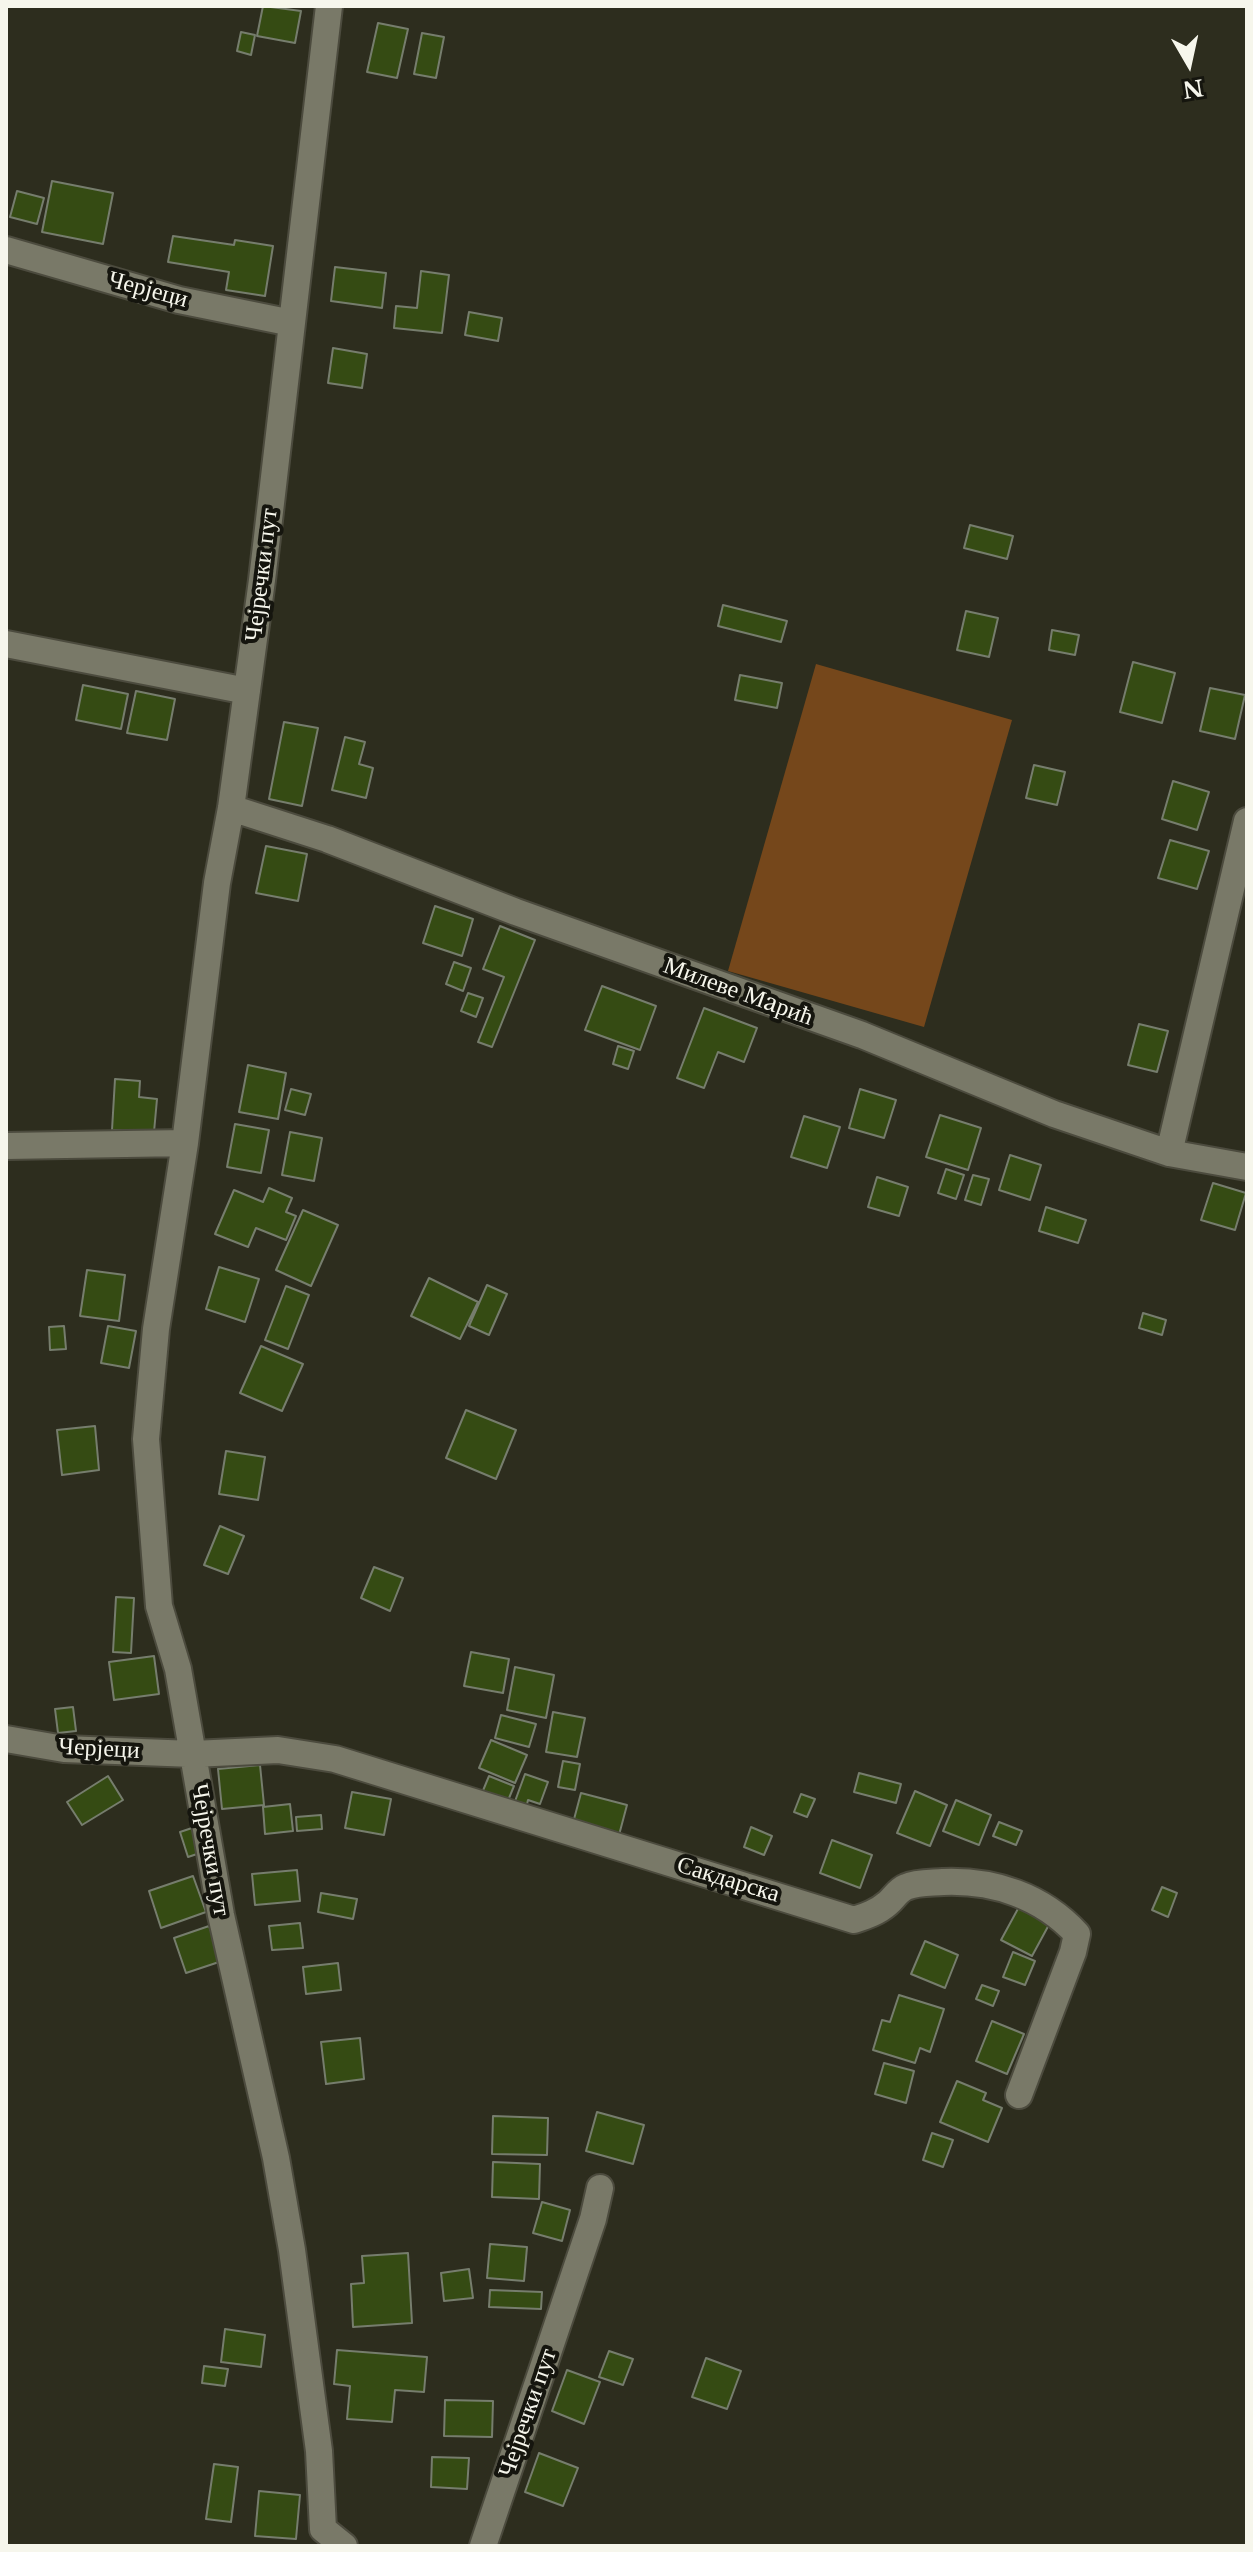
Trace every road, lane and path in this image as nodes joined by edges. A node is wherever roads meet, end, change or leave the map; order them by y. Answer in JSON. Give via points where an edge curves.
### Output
{"nodes":[{"id":1,"x":329,"y":6,"type":"edge"},
{"id":2,"x":6,"y":250,"type":"edge"},
{"id":3,"x":292,"y":323,"type":"junction"},
{"id":4,"x":6,"y":644,"type":"edge"},
{"id":5,"x":247,"y":691,"type":"junction"},
{"id":6,"x":231,"y":808,"type":"junction"},
{"id":7,"x":1247,"y":821,"type":"edge"},
{"id":8,"x":185,"y":1143,"type":"junction"},
{"id":9,"x":6,"y":1146,"type":"edge"},
{"id":10,"x":1169,"y":1153,"type":"junction"},
{"id":11,"x":1247,"y":1167,"type":"edge"},
{"id":12,"x":6,"y":1739,"type":"edge"},
{"id":13,"x":193,"y":1754,"type":"junction"},
{"id":14,"x":1019,"y":2095,"type":"dead end"},
{"id":15,"x":600,"y":2188,"type":"dead end"},
{"id":16,"x":322,"y":2538,"type":"edge"},
{"id":17,"x":344,"y":2546,"type":"edge"},
{"id":18,"x":483,"y":2546,"type":"edge"}],
"edges":[{"from":1,"to":3,"type":"street","name":"Чејречки пут"},
{"from":2,"to":3,"type":"street","name":"Черјеци","via":[[179,300]]},
{"from":3,"to":5,"type":"street","name":"Чејречки пут"},
{"from":4,"to":5,"type":"street"},
{"from":5,"to":6,"type":"street","name":"Чејречки пут"},
{"from":6,"to":8,"type":"street","name":"Чејречки пут"},
{"from":6,"to":10,"type":"street","name":"Милеве Мaрић","via":[[862,1035],[1054,1114]]},
{"from":7,"to":10,"type":"street"},
{"from":8,"to":9,"type":"street"},
{"from":8,"to":13,"type":"street","name":"Чејречки пут","via":[[156,1329],[146,1439],[159,1606],[178,1669]]},
{"from":10,"to":11,"type":"street","name":"Милеве Мaрић"},
{"from":12,"to":13,"type":"street","name":"Черјеци","via":[[64,1749]]},
{"from":13,"to":14,"type":"street","name":"Сакдарска","via":[[278,1750],[335,1759],[854,1920],[916,1884],[970,1881],[1029,1898],[1077,1934]]},
{"from":13,"to":16,"type":"street","name":"Чејречки пут","via":[[221,1915],[292,2250],[319,2451]]},
{"from":15,"to":18,"type":"street","name":"Чејречки пут"},
{"from":16,"to":17,"type":"street","name":"Чејречки пут"}]}
